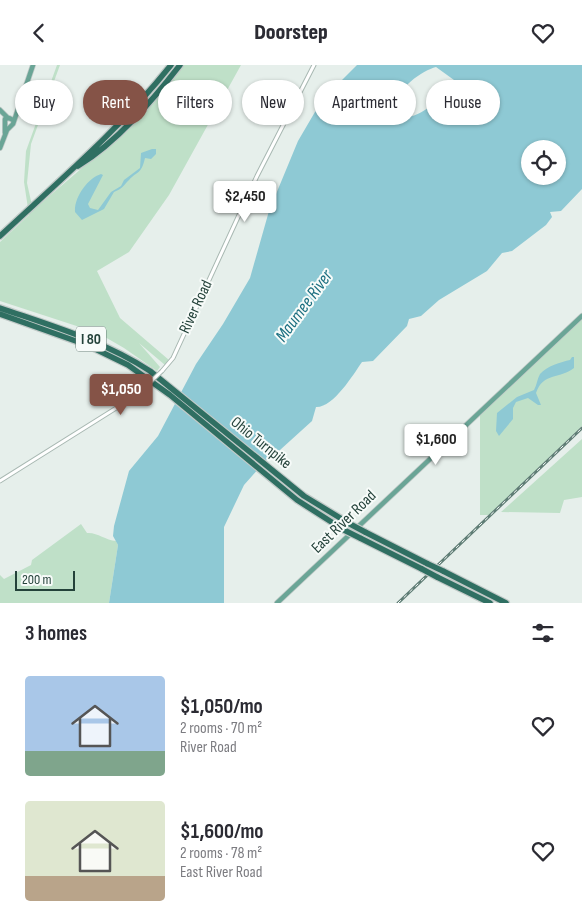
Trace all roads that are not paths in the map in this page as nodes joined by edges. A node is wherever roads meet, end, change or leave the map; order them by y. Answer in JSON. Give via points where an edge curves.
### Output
{"nodes":[{"id":1,"x":33,"y":65,"type":"edge"},
{"id":2,"x":171,"y":65,"type":"edge"},
{"id":3,"x":180,"y":65,"type":"edge"},
{"id":4,"x":314,"y":65,"type":"edge"},
{"id":5,"x":0,"y":111,"type":"edge"},
{"id":6,"x":8,"y":121,"type":"junction"},
{"id":7,"x":0,"y":148,"type":"edge"},
{"id":8,"x":74,"y":169,"type":"junction"},
{"id":9,"x":0,"y":236,"type":"edge"},
{"id":10,"x":0,"y":308,"type":"edge"},
{"id":11,"x":0,"y":314,"type":"edge"},
{"id":12,"x":582,"y":316,"type":"edge"},
{"id":13,"x":171,"y":392,"type":"junction"},
{"id":14,"x":0,"y":481,"type":"edge"},
{"id":15,"x":488,"y":602,"type":"edge"},
{"id":16,"x":277,"y":603,"type":"edge"},
{"id":17,"x":506,"y":603,"type":"edge"}],
"edges":[{"from":1,"to":6,"type":"main road","via":[[17,107]]},
{"from":2,"to":8,"type":"highway"},
{"from":3,"to":8,"type":"highway","via":[[108,143]]},
{"from":4,"to":14,"type":"street","name":"River Road","bridge":true,"via":[[257,176],[173,358],[129,400]]},
{"from":5,"to":6,"type":"main road"},
{"from":6,"to":7,"type":"main road"},
{"from":8,"to":9,"type":"highway"},
{"from":10,"to":13,"type":"highway","name":"Ohio Turnpike","number":"I 80","via":[[111,347],[150,371]]},
{"from":11,"to":13,"type":"highway","name":"Ohio Turnpike","number":"I 80","via":[[109,355]]},
{"from":12,"to":16,"type":"main road","name":"East River Road"},
{"from":13,"to":15,"type":"highway","name":"Ohio Turnpike","number":"I 80","bridge":true,"via":[[311,510],[344,530]]},
{"from":13,"to":17,"type":"highway","name":"Ohio Turnpike","number":"I 80","bridge":true,"via":[[322,509]]}]}
